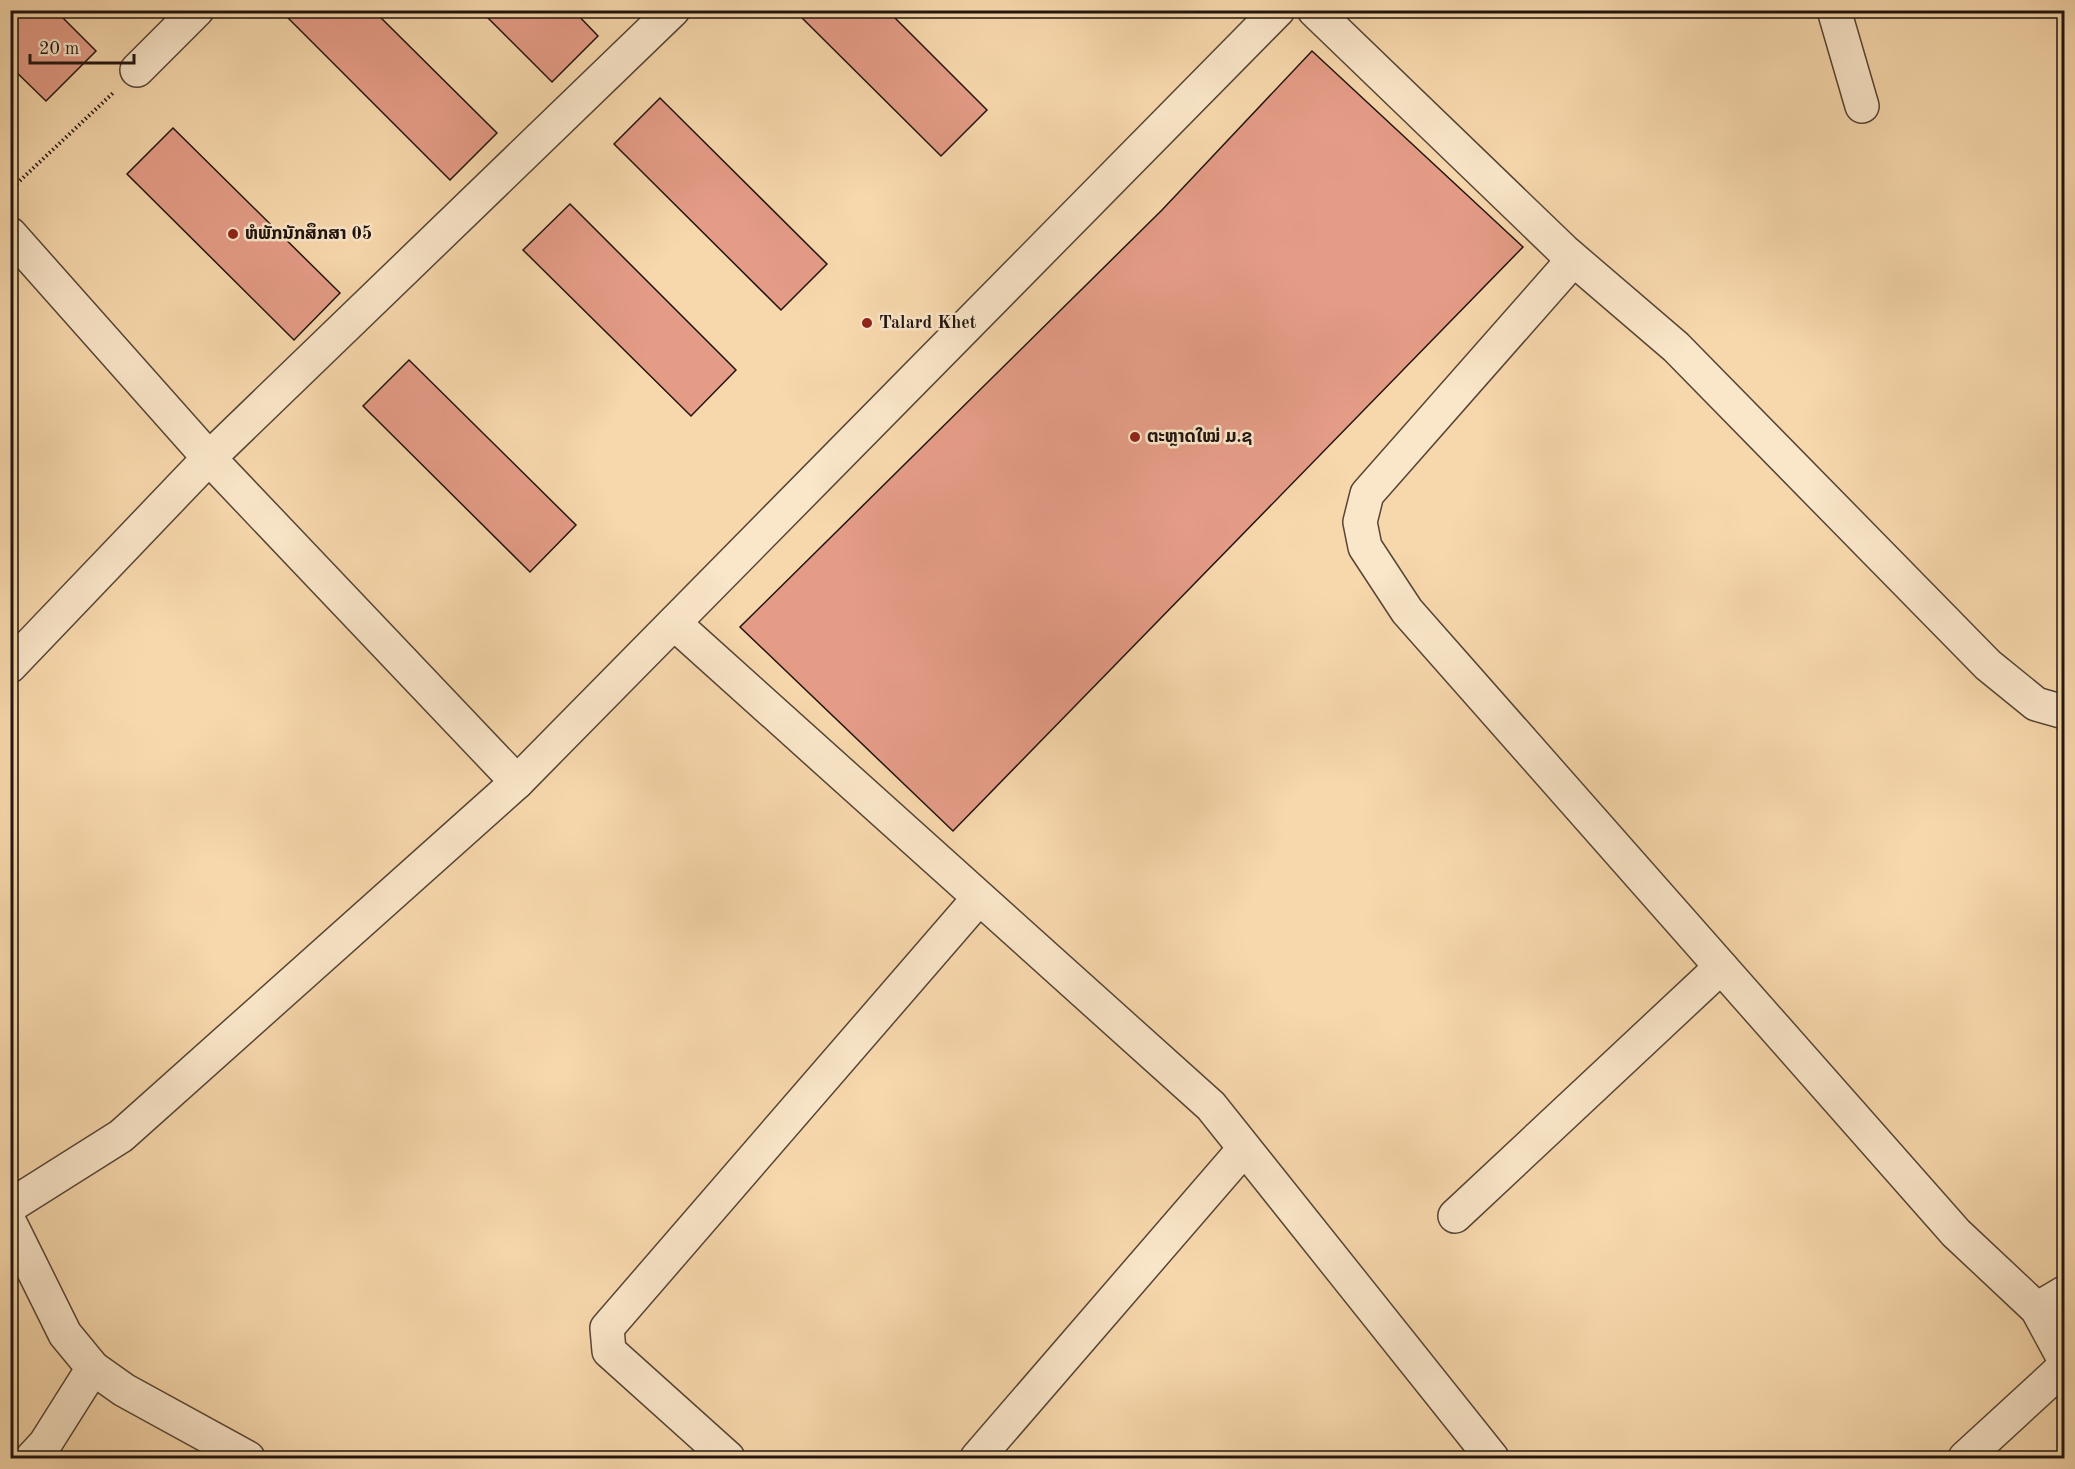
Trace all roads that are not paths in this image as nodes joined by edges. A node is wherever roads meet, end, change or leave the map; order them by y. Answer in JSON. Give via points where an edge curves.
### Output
{"nodes":[{"id":1,"x":197,"y":10,"type":"edge"},
{"id":2,"x":673,"y":10,"type":"edge"},
{"id":3,"x":1278,"y":10,"type":"edge"},
{"id":4,"x":1314,"y":10,"type":"edge"},
{"id":5,"x":1834,"y":10,"type":"edge"},
{"id":6,"x":137,"y":70,"type":"road end"},
{"id":7,"x":1862,"y":106,"type":"dead end"},
{"id":8,"x":10,"y":234,"type":"edge"},
{"id":9,"x":1574,"y":260,"type":"junction"},
{"id":10,"x":209,"y":458,"type":"junction"},
{"id":11,"x":674,"y":623,"type":"junction"},
{"id":12,"x":10,"y":666,"type":"edge"},
{"id":13,"x":2064,"y":712,"type":"edge"},
{"id":14,"x":517,"y":782,"type":"junction"},
{"id":15,"x":979,"y":898,"type":"junction"},
{"id":16,"x":1721,"y":967,"type":"junction"},
{"id":17,"x":1244,"y":1149,"type":"junction"},
{"id":18,"x":10,"y":1206,"type":"edge"},
{"id":19,"x":1455,"y":1216,"type":"dead end"},
{"id":20,"x":10,"y":1223,"type":"edge"},
{"id":21,"x":2051,"y":1301,"type":"edge"},
{"id":22,"x":2064,"y":1359,"type":"edge"},
{"id":23,"x":2064,"y":1367,"type":"edge"},
{"id":24,"x":93,"y":1368,"type":"junction"},
{"id":25,"x":32,"y":1458,"type":"edge"},
{"id":26,"x":248,"y":1458,"type":"edge"},
{"id":27,"x":728,"y":1458,"type":"edge"},
{"id":28,"x":977,"y":1458,"type":"edge"},
{"id":29,"x":1492,"y":1458,"type":"edge"},
{"id":30,"x":1965,"y":1458,"type":"edge"}],
"edges":[{"from":1,"to":6,"type":"street"},
{"from":2,"to":10,"type":"street"},
{"from":3,"to":11,"type":"street"},
{"from":4,"to":9,"type":"street"},
{"from":5,"to":7,"type":"street"},
{"from":8,"to":10,"type":"street"},
{"from":9,"to":13,"type":"street","via":[[1676,347],[1988,665],[2036,704]]},
{"from":9,"to":16,"type":"street","via":[[1367,494],[1360,522],[1365,547],[1407,610]]},
{"from":10,"to":12,"type":"street"},
{"from":10,"to":14,"type":"street"},
{"from":11,"to":14,"type":"street"},
{"from":11,"to":15,"type":"street"},
{"from":14,"to":18,"type":"street","via":[[121,1136]]},
{"from":15,"to":17,"type":"street","via":[[1211,1106]]},
{"from":15,"to":27,"type":"street","via":[[607,1328],[609,1350]]},
{"from":16,"to":19,"type":"street"},
{"from":16,"to":21,"type":"street","via":[[1956,1233]]},
{"from":17,"to":28,"type":"street"},
{"from":17,"to":29,"type":"street"},
{"from":20,"to":24,"type":"street","via":[[65,1334]]},
{"from":21,"to":22,"type":"street"},
{"from":23,"to":30,"type":"street"},
{"from":24,"to":25,"type":"street"},
{"from":24,"to":26,"type":"street","via":[[124,1390]]}]}
